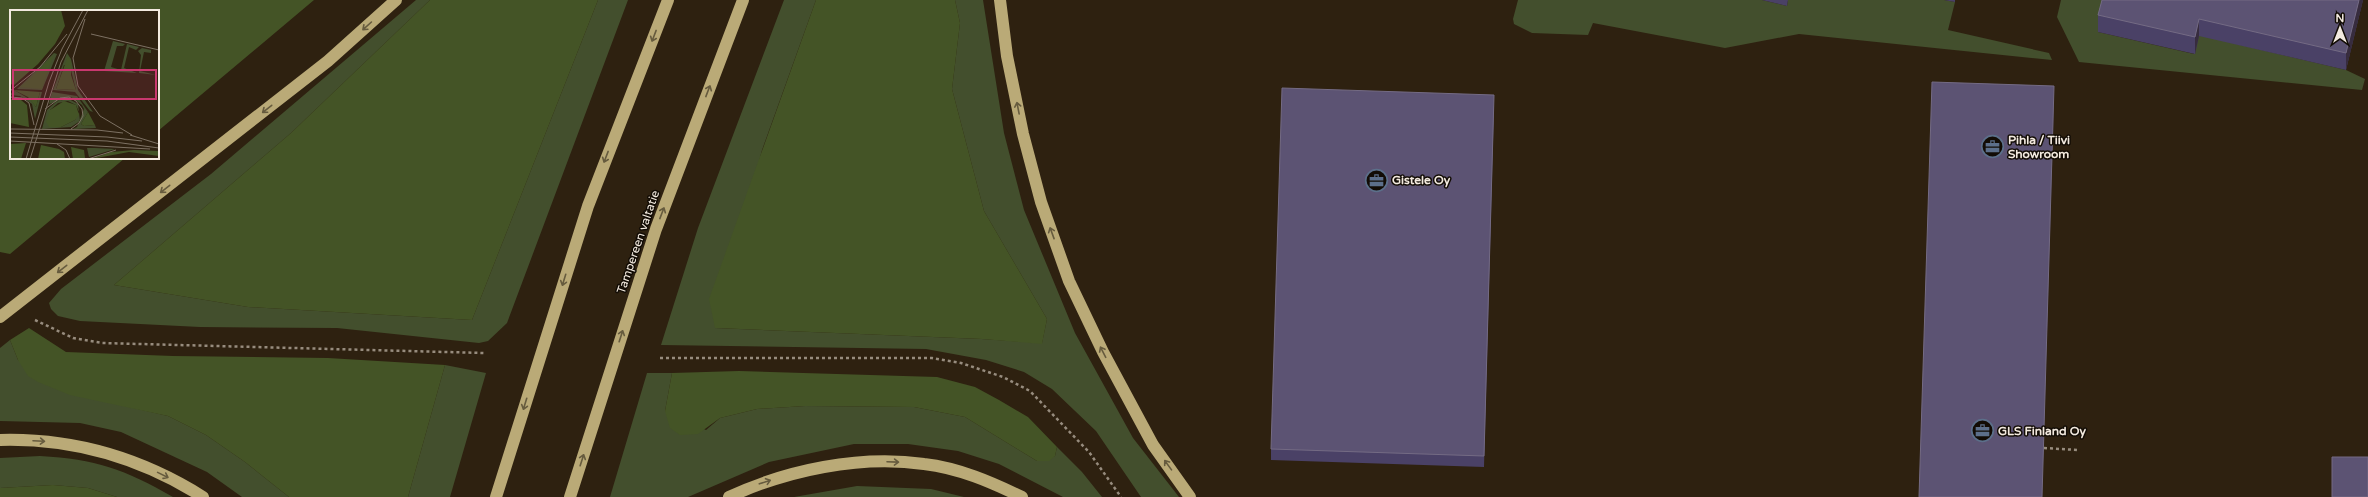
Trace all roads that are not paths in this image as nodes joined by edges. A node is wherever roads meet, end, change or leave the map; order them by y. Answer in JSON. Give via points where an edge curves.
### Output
{"nodes":[{"id":1,"x":396,"y":0,"type":"edge"},
{"id":2,"x":668,"y":0,"type":"edge"},
{"id":3,"x":743,"y":0,"type":"edge"},
{"id":4,"x":1000,"y":0,"type":"edge"},
{"id":5,"x":0,"y":317,"type":"edge"},
{"id":6,"x":0,"y":440,"type":"edge"},
{"id":7,"x":203,"y":497,"type":"edge"},
{"id":8,"x":496,"y":497,"type":"edge"},
{"id":9,"x":570,"y":497,"type":"edge"},
{"id":10,"x":729,"y":497,"type":"edge"},
{"id":11,"x":1022,"y":497,"type":"edge"},
{"id":12,"x":1190,"y":497,"type":"edge"}],
"edges":[{"from":1,"to":5,"type":"highway","one_way":true,"via":[[328,61]]},
{"from":2,"to":8,"type":"highway","one_way":true,"via":[[588,206]]},
{"from":9,"to":3,"type":"highway","name":"Tampereen valtatie","one_way":true,"via":[[656,229]]},
{"from":12,"to":4,"type":"highway","one_way":true,"via":[[1153,445],[1103,352],[1069,281],[1041,202],[1023,134],[1007,56]]},
{"from":6,"to":7,"type":"highway","one_way":true,"via":[[64,443],[91,449],[142,465]]},
{"from":10,"to":11,"type":"highway","one_way":true,"via":[[758,484],[804,472],[885,462],[944,467],[984,480]]}]}
